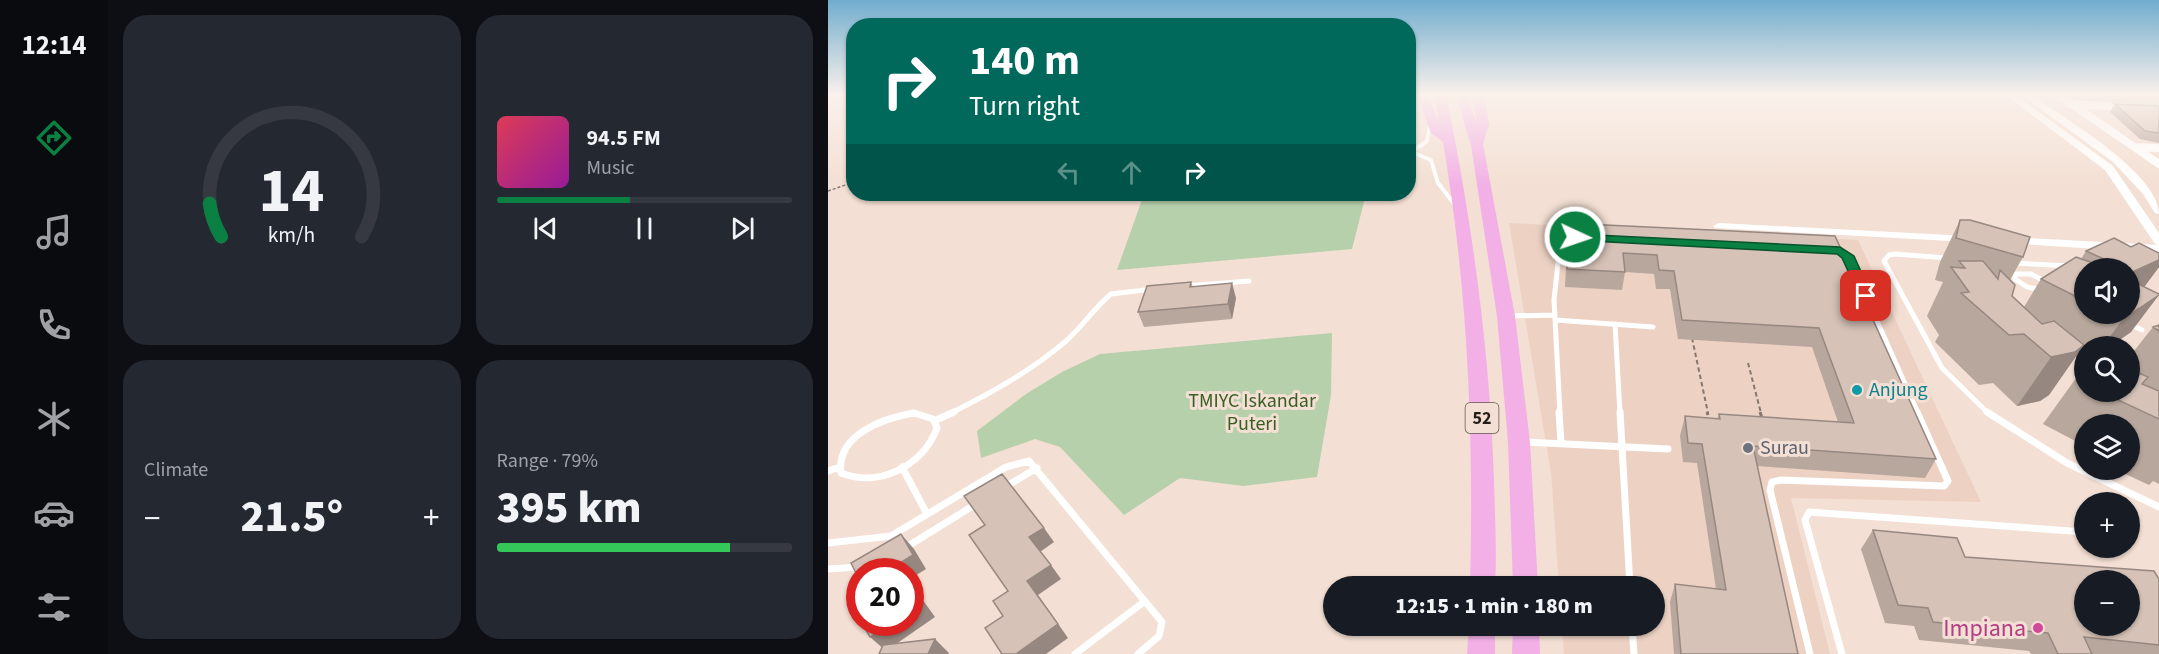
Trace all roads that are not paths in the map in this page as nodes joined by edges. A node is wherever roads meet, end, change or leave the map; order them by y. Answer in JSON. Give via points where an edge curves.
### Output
{"nodes":[{"id":1,"x":1430,"y":125,"type":"edge"},
{"id":2,"x":1434,"y":125,"type":"edge"},
{"id":3,"x":1446,"y":125,"type":"edge"},
{"id":4,"x":1471,"y":125,"type":"edge"},
{"id":5,"x":1483,"y":125,"type":"edge"},
{"id":6,"x":2050,"y":125,"type":"edge"},
{"id":7,"x":2066,"y":125,"type":"edge"},
{"id":8,"x":2100,"y":125,"type":"edge"},
{"id":9,"x":1450,"y":143,"type":"junction"},
{"id":10,"x":1477,"y":145,"type":"junction"},
{"id":11,"x":2135,"y":147,"type":"junction"},
{"id":12,"x":2159,"y":148,"type":"edge"},
{"id":13,"x":1416,"y":149,"type":"edge"},
{"id":14,"x":1416,"y":154,"type":"edge"},
{"id":15,"x":2159,"y":165,"type":"edge"},
{"id":16,"x":1460,"y":211,"type":"junction"},
{"id":17,"x":2159,"y":211,"type":"edge"},
{"id":18,"x":1719,"y":226,"type":"dead end"},
{"id":19,"x":1587,"y":238,"type":"edge"},
{"id":20,"x":2159,"y":242,"type":"edge"},
{"id":21,"x":2159,"y":249,"type":"edge"},
{"id":22,"x":1824,"y":250,"type":"edge"},
{"id":23,"x":1954,"y":259,"type":"dead end"},
{"id":24,"x":2005,"y":262,"type":"edge"},
{"id":25,"x":2026,"y":263,"type":"junction"},
{"id":26,"x":2074,"y":266,"type":"edge"},
{"id":27,"x":2031,"y":273,"type":"junction"},
{"id":28,"x":2005,"y":274,"type":"edge"},
{"id":29,"x":2014,"y":277,"type":"junction"},
{"id":30,"x":1249,"y":281,"type":"dead end"},
{"id":31,"x":1178,"y":287,"type":"edge"},
{"id":32,"x":1166,"y":288,"type":"edge"},
{"id":33,"x":1506,"y":316,"type":"junction"},
{"id":34,"x":1555,"y":318,"type":"junction"},
{"id":35,"x":1615,"y":324,"type":"junction"},
{"id":36,"x":2128,"y":324,"type":"edge"},
{"id":37,"x":1653,"y":327,"type":"dead end"},
{"id":38,"x":2142,"y":330,"type":"edge"},
{"id":39,"x":934,"y":421,"type":"junction"},
{"id":40,"x":1519,"y":442,"type":"junction"},
{"id":41,"x":1561,"y":443,"type":"junction"},
{"id":42,"x":1622,"y":446,"type":"junction"},
{"id":43,"x":1668,"y":449,"type":"dead end"},
{"id":44,"x":902,"y":467,"type":"junction"},
{"id":45,"x":837,"y":468,"type":"junction"},
{"id":46,"x":1036,"y":468,"type":"junction"},
{"id":47,"x":828,"y":471,"type":"edge"},
{"id":48,"x":996,"y":492,"type":"edge"},
{"id":49,"x":986,"y":499,"type":"edge"},
{"id":50,"x":2159,"y":507,"type":"edge"},
{"id":51,"x":927,"y":514,"type":"junction"},
{"id":52,"x":2074,"y":531,"type":"edge"},
{"id":53,"x":828,"y":543,"type":"edge"},
{"id":54,"x":894,"y":554,"type":"edge"},
{"id":55,"x":846,"y":568,"type":"edge"},
{"id":56,"x":828,"y":569,"type":"edge"},
{"id":57,"x":1483,"y":576,"type":"edge"},
{"id":58,"x":1526,"y":576,"type":"edge"},
{"id":59,"x":1629,"y":576,"type":"edge"},
{"id":60,"x":1145,"y":601,"type":"junction"},
{"id":61,"x":1482,"y":636,"type":"edge"},
{"id":62,"x":1526,"y":636,"type":"edge"},
{"id":63,"x":1633,"y":636,"type":"edge"},
{"id":64,"x":1075,"y":654,"type":"edge"},
{"id":65,"x":1138,"y":654,"type":"edge"},
{"id":66,"x":1482,"y":654,"type":"edge"},
{"id":67,"x":1526,"y":654,"type":"edge"},
{"id":68,"x":1634,"y":654,"type":"edge"},
{"id":69,"x":1810,"y":654,"type":"edge"},
{"id":70,"x":1842,"y":654,"type":"edge"}],
"edges":[{"from":1,"to":13,"type":"lane","via":[[1429,140]]},
{"from":2,"to":9,"type":"highway","via":[[1437,133]]},
{"from":3,"to":9,"type":"highway","number":"52"},
{"from":4,"to":10,"type":"highway","number":"52"},
{"from":5,"to":10,"type":"highway"},
{"from":6,"to":20,"type":"street","via":[[2109,168]]},
{"from":7,"to":17,"type":"street","via":[[2129,170]]},
{"from":8,"to":11,"type":"street"},
{"from":9,"to":16,"type":"highway","number":"52"},
{"from":10,"to":33,"type":"highway","number":"52"},
{"from":11,"to":12,"type":"street"},
{"from":11,"to":15,"type":"street"},
{"from":14,"to":16,"type":"lane","via":[[1431,160],[1438,183]]},
{"from":16,"to":57,"type":"highway","number":"52","via":[[1484,442]]},
{"from":18,"to":21,"type":"street"},
{"from":19,"to":34,"type":"lane","via":[[1575,237],[1560,245]]},
{"from":22,"to":69,"type":"lane","via":[[1848,256],[1948,480],[1944,486],[1772,482],[1770,490]]},
{"from":23,"to":50,"type":"lane","via":[[1895,254],[1884,261],[1942,368],[1989,414],[2067,463]]},
{"from":24,"to":25,"type":"lane"},
{"from":25,"to":26,"type":"lane"},
{"from":25,"to":27,"type":"lane"},
{"from":27,"to":29,"type":"lane","via":[[2021,272]]},
{"from":27,"to":29,"type":"lane","via":[[2045,280],[2046,288],[2027,287]]},
{"from":28,"to":29,"type":"lane"},
{"from":30,"to":31,"type":"lane"},
{"from":32,"to":39,"type":"lane","via":[[1111,294],[1064,343],[1015,379]]},
{"from":33,"to":34,"type":"lane"},
{"from":33,"to":40,"type":"highway","number":"52"},
{"from":34,"to":35,"type":"lane"},
{"from":34,"to":41,"type":"lane"},
{"from":35,"to":37,"type":"lane"},
{"from":35,"to":42,"type":"lane"},
{"from":36,"to":38,"type":"lane"},
{"from":39,"to":44,"type":"lane","via":[[936,434],[929,446]]},
{"from":39,"to":45,"type":"lane","via":[[914,413],[877,421],[843,447]]},
{"from":40,"to":41,"type":"lane"},
{"from":40,"to":58,"type":"highway","number":"52"},
{"from":41,"to":42,"type":"lane"},
{"from":42,"to":43,"type":"lane"},
{"from":42,"to":59,"type":"lane"},
{"from":44,"to":45,"type":"lane","via":[[863,479],[846,476]]},
{"from":44,"to":51,"type":"lane"},
{"from":45,"to":47,"type":"lane"},
{"from":46,"to":48,"type":"lane"},
{"from":46,"to":51,"type":"lane","via":[[1029,461],[1012,465]]},
{"from":46,"to":60,"type":"lane"},
{"from":49,"to":54,"type":"lane"},
{"from":51,"to":53,"type":"lane","via":[[891,536]]},
{"from":52,"to":70,"type":"lane","via":[[1809,512],[1805,520]]},
{"from":55,"to":56,"type":"lane"},
{"from":60,"to":64,"type":"lane"},
{"from":60,"to":65,"type":"lane","via":[[1164,630]]},
{"from":61,"to":66,"type":"highway"},
{"from":62,"to":67,"type":"highway"},
{"from":63,"to":68,"type":"lane"}]}
